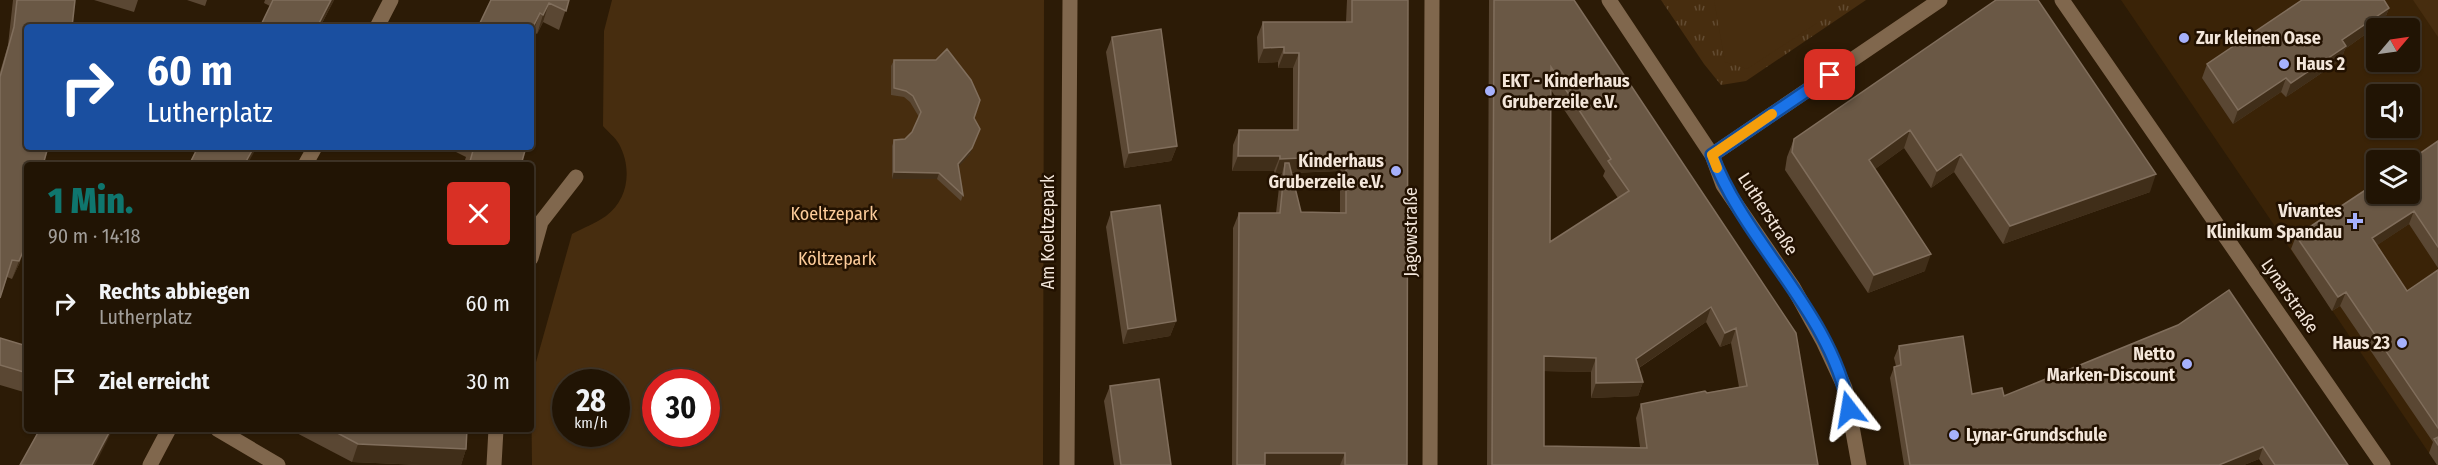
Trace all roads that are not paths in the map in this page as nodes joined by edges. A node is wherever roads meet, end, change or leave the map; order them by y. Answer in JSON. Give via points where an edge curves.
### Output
{"nodes":[{"id":1,"x":391,"y":0,"type":"edge"},
{"id":2,"x":1070,"y":0,"type":"edge"},
{"id":3,"x":1432,"y":0,"type":"edge"},
{"id":4,"x":1609,"y":0,"type":"edge"},
{"id":5,"x":1940,"y":0,"type":"edge"},
{"id":6,"x":2062,"y":0,"type":"edge"},
{"id":7,"x":379,"y":24,"type":"edge"},
{"id":8,"x":1712,"y":155,"type":"junction"},
{"id":9,"x":576,"y":177,"type":"dead end"},
{"id":10,"x":534,"y":247,"type":"edge"},
{"id":11,"x":167,"y":432,"type":"edge"},
{"id":12,"x":222,"y":432,"type":"edge"},
{"id":13,"x":496,"y":432,"type":"edge"},
{"id":14,"x":150,"y":465,"type":"edge"},
{"id":15,"x":278,"y":465,"type":"edge"},
{"id":16,"x":494,"y":465,"type":"edge"},
{"id":17,"x":1067,"y":465,"type":"edge"},
{"id":18,"x":1430,"y":465,"type":"edge"},
{"id":19,"x":1859,"y":465,"type":"edge"},
{"id":20,"x":2383,"y":465,"type":"edge"}],
"edges":[{"from":1,"to":7,"type":"street"},
{"from":2,"to":17,"type":"street","name":"Am Koeltzepark"},
{"from":3,"to":18,"type":"street","name":"Jagowstraße"},
{"from":4,"to":8,"type":"street","name":"Lutherstraße"},
{"from":5,"to":8,"type":"street"},
{"from":6,"to":20,"type":"street","name":"Lynarstraße"},
{"from":8,"to":19,"type":"street","name":"Lutherstraße","via":[[1723,185],[1793,287],[1845,388]]},
{"from":9,"to":10,"type":"street","via":[[541,222]]},
{"from":11,"to":14,"type":"street"},
{"from":12,"to":15,"type":"street"},
{"from":13,"to":16,"type":"street"}]}
